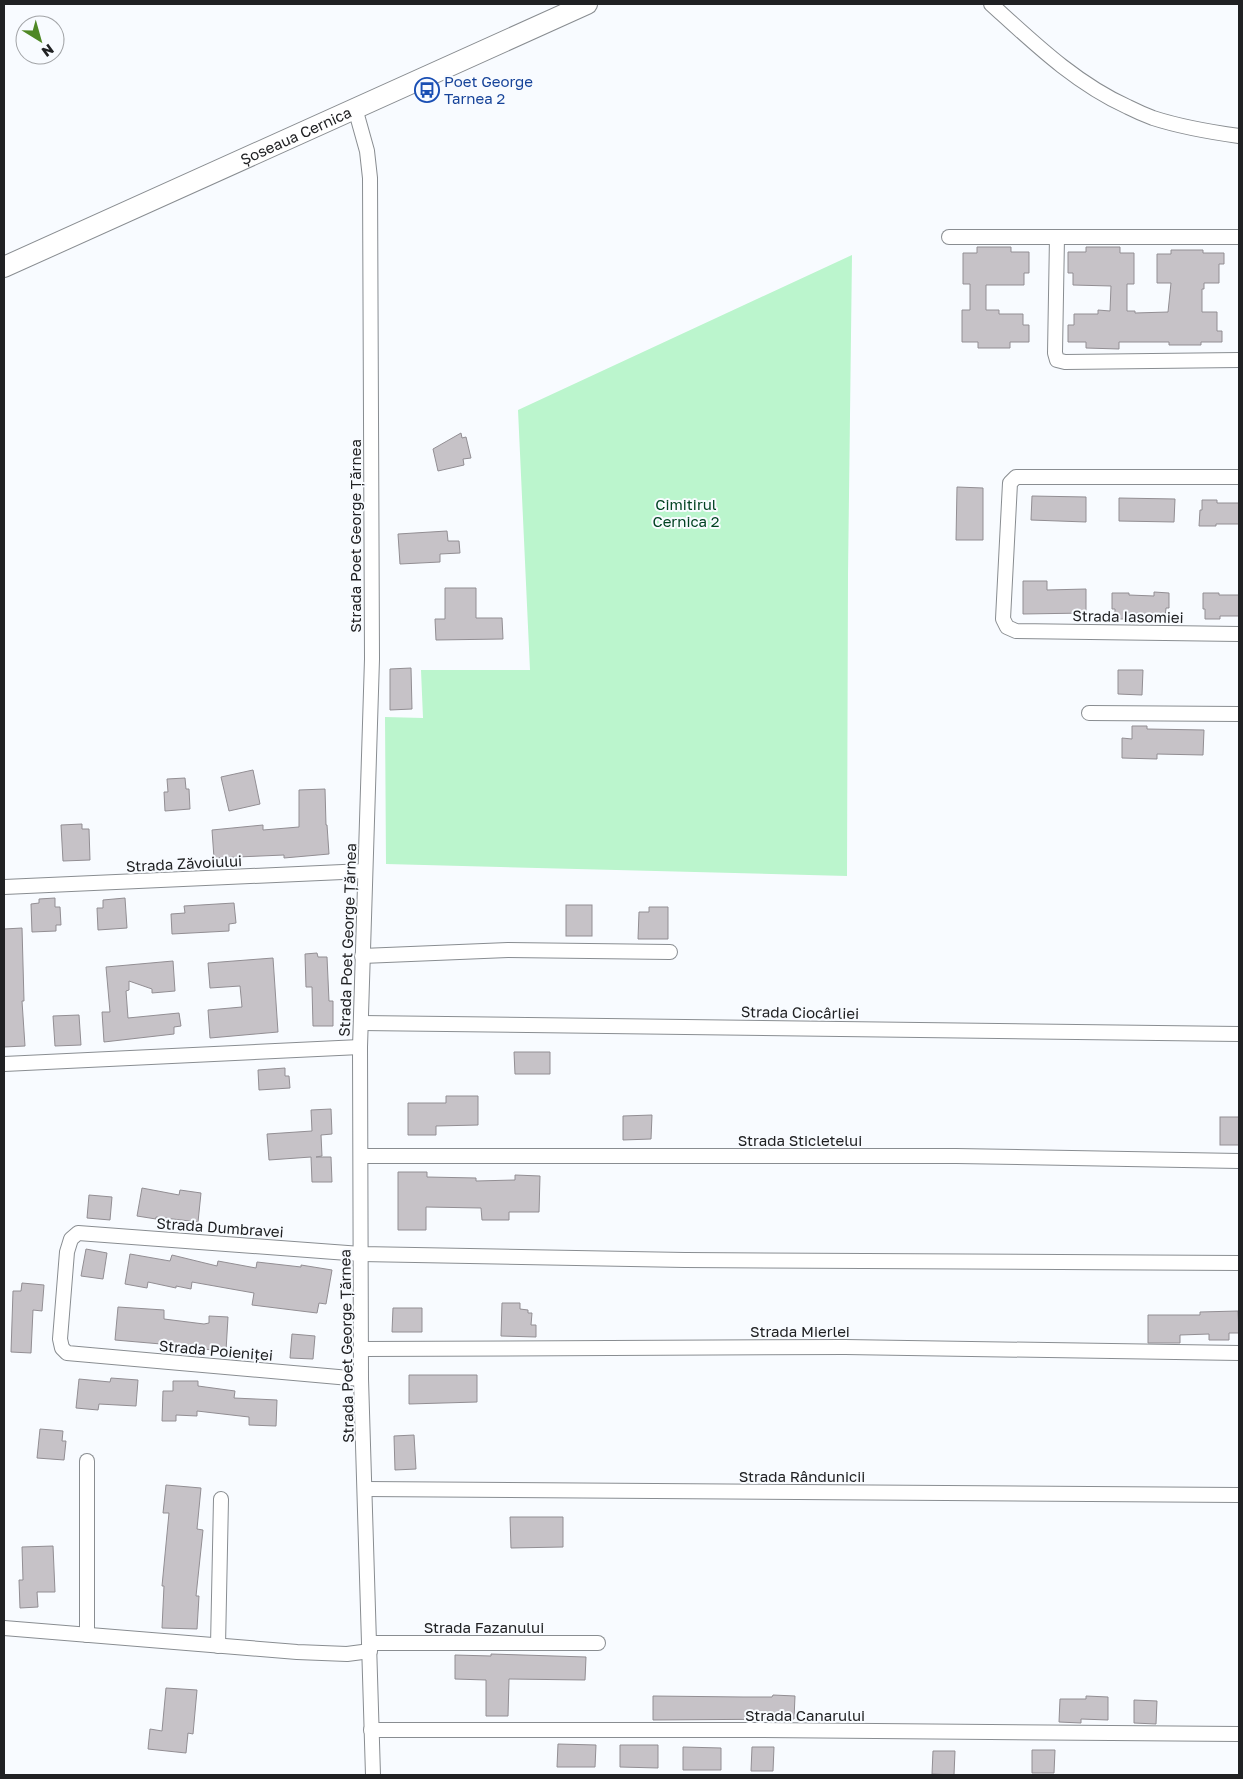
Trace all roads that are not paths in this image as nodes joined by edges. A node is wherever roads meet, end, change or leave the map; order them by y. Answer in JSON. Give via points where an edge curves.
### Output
{"nodes":[{"id":1,"x":587,"y":4,"type":"edge"},
{"id":2,"x":991,"y":4,"type":"edge"},
{"id":3,"x":355,"y":108,"type":"junction"},
{"id":4,"x":1239,"y":136,"type":"edge"},
{"id":5,"x":949,"y":237,"type":"dead end"},
{"id":6,"x":1239,"y":237,"type":"edge"},
{"id":7,"x":1057,"y":238,"type":"junction"},
{"id":8,"x":4,"y":267,"type":"edge"},
{"id":9,"x":1239,"y":360,"type":"edge"},
{"id":10,"x":1239,"y":477,"type":"edge"},
{"id":11,"x":1239,"y":634,"type":"edge"},
{"id":12,"x":1089,"y":712,"type":"dead end"},
{"id":13,"x":1239,"y":714,"type":"edge"},
{"id":14,"x":365,"y":871,"type":"junction"},
{"id":15,"x":4,"y":887,"type":"edge"},
{"id":16,"x":670,"y":952,"type":"dead end"},
{"id":17,"x":362,"y":956,"type":"junction"},
{"id":18,"x":361,"y":1023,"type":"junction"},
{"id":19,"x":1239,"y":1034,"type":"edge"},
{"id":20,"x":360,"y":1047,"type":"junction"},
{"id":21,"x":4,"y":1064,"type":"edge"},
{"id":22,"x":361,"y":1156,"type":"junction"},
{"id":23,"x":1239,"y":1161,"type":"edge"},
{"id":24,"x":361,"y":1254,"type":"junction"},
{"id":25,"x":1239,"y":1263,"type":"edge"},
{"id":26,"x":361,"y":1349,"type":"junction"},
{"id":27,"x":67,"y":1353,"type":"joint"},
{"id":28,"x":1239,"y":1353,"type":"edge"},
{"id":29,"x":361,"y":1379,"type":"junction"},
{"id":30,"x":87,"y":1461,"type":"dead end"},
{"id":31,"x":365,"y":1489,"type":"junction"},
{"id":32,"x":1239,"y":1495,"type":"edge"},
{"id":33,"x":221,"y":1499,"type":"dead end"},
{"id":34,"x":4,"y":1628,"type":"edge"},
{"id":35,"x":87,"y":1635,"type":"junction"},
{"id":36,"x":598,"y":1643,"type":"dead end"},
{"id":37,"x":218,"y":1646,"type":"junction"},
{"id":38,"x":370,"y":1647,"type":"junction"},
{"id":39,"x":371,"y":1730,"type":"junction"},
{"id":40,"x":1239,"y":1734,"type":"edge"},
{"id":41,"x":373,"y":1775,"type":"edge"}],
"edges":[{"from":1,"to":3,"type":"main road","name":"Șoseaua Cernica"},
{"from":2,"to":4,"type":"street","via":[[1042,51],[1106,97],[1152,118]]},
{"from":3,"to":8,"type":"main road","name":"Șoseaua Cernica"},
{"from":3,"to":14,"type":"street","name":"Strada Poet George Țărnea","via":[[367,151],[370,178],[372,659]]},
{"from":5,"to":7,"type":"street"},
{"from":6,"to":7,"type":"street"},
{"from":7,"to":9,"type":"street","via":[[1057,360]]},
{"from":10,"to":11,"type":"street","name":"Strada Iasomiei","via":[[1016,476],[1010,483],[1003,619],[1007,628],[1016,631]]},
{"from":12,"to":13,"type":"street"},
{"from":14,"to":15,"type":"street","name":"Strada Zăvoiului"},
{"from":14,"to":17,"type":"street","name":"Strada Poet George Țărnea"},
{"from":16,"to":17,"type":"street","via":[[508,950]]},
{"from":17,"to":18,"type":"street","name":"Strada Poet George Țărnea"},
{"from":18,"to":19,"type":"street","name":"Strada Ciocârliei"},
{"from":18,"to":20,"type":"street","name":"Strada Poet George Țărnea"},
{"from":20,"to":21,"type":"street"},
{"from":20,"to":22,"type":"street","name":"Strada Poet George Țărnea"},
{"from":22,"to":23,"type":"street","name":"Strada Sticletelui","via":[[956,1156]]},
{"from":22,"to":24,"type":"street","name":"Strada Poet George Țărnea"},
{"from":24,"to":25,"type":"street","name":"Strada Dumbravei","via":[[694,1260]]},
{"from":24,"to":26,"type":"street","name":"Strada Poet George Țărnea"},
{"from":24,"to":27,"type":"street","name":"Strada Dumbravei","via":[[78,1233],[71,1239],[67,1252],[60,1339]]},
{"from":26,"to":28,"type":"street","name":"Strada Mierlei","via":[[845,1347]]},
{"from":26,"to":29,"type":"street","name":"Strada Poet George Țărnea"},
{"from":27,"to":29,"type":"street","name":"Strada Poieniței"},
{"from":29,"to":31,"type":"street","name":"Strada Poet George Țărnea"},
{"from":30,"to":35,"type":"street"},
{"from":31,"to":32,"type":"street","name":"Strada Rândunicii"},
{"from":31,"to":38,"type":"street","name":"Strada Poet George Țărnea"},
{"from":33,"to":37,"type":"street"},
{"from":34,"to":35,"type":"street","name":"Strada Fazanului"},
{"from":35,"to":37,"type":"street","name":"Strada Fazanului"},
{"from":36,"to":38,"type":"street","name":"Strada Fazanului"},
{"from":37,"to":38,"type":"street","name":"Strada Fazanului","via":[[347,1654]]},
{"from":38,"to":39,"type":"street","name":"Strada Poet George Țărnea"},
{"from":39,"to":40,"type":"street","name":"Strada Canarului"},
{"from":39,"to":41,"type":"street","name":"Strada Poet George Țărnea"}]}
